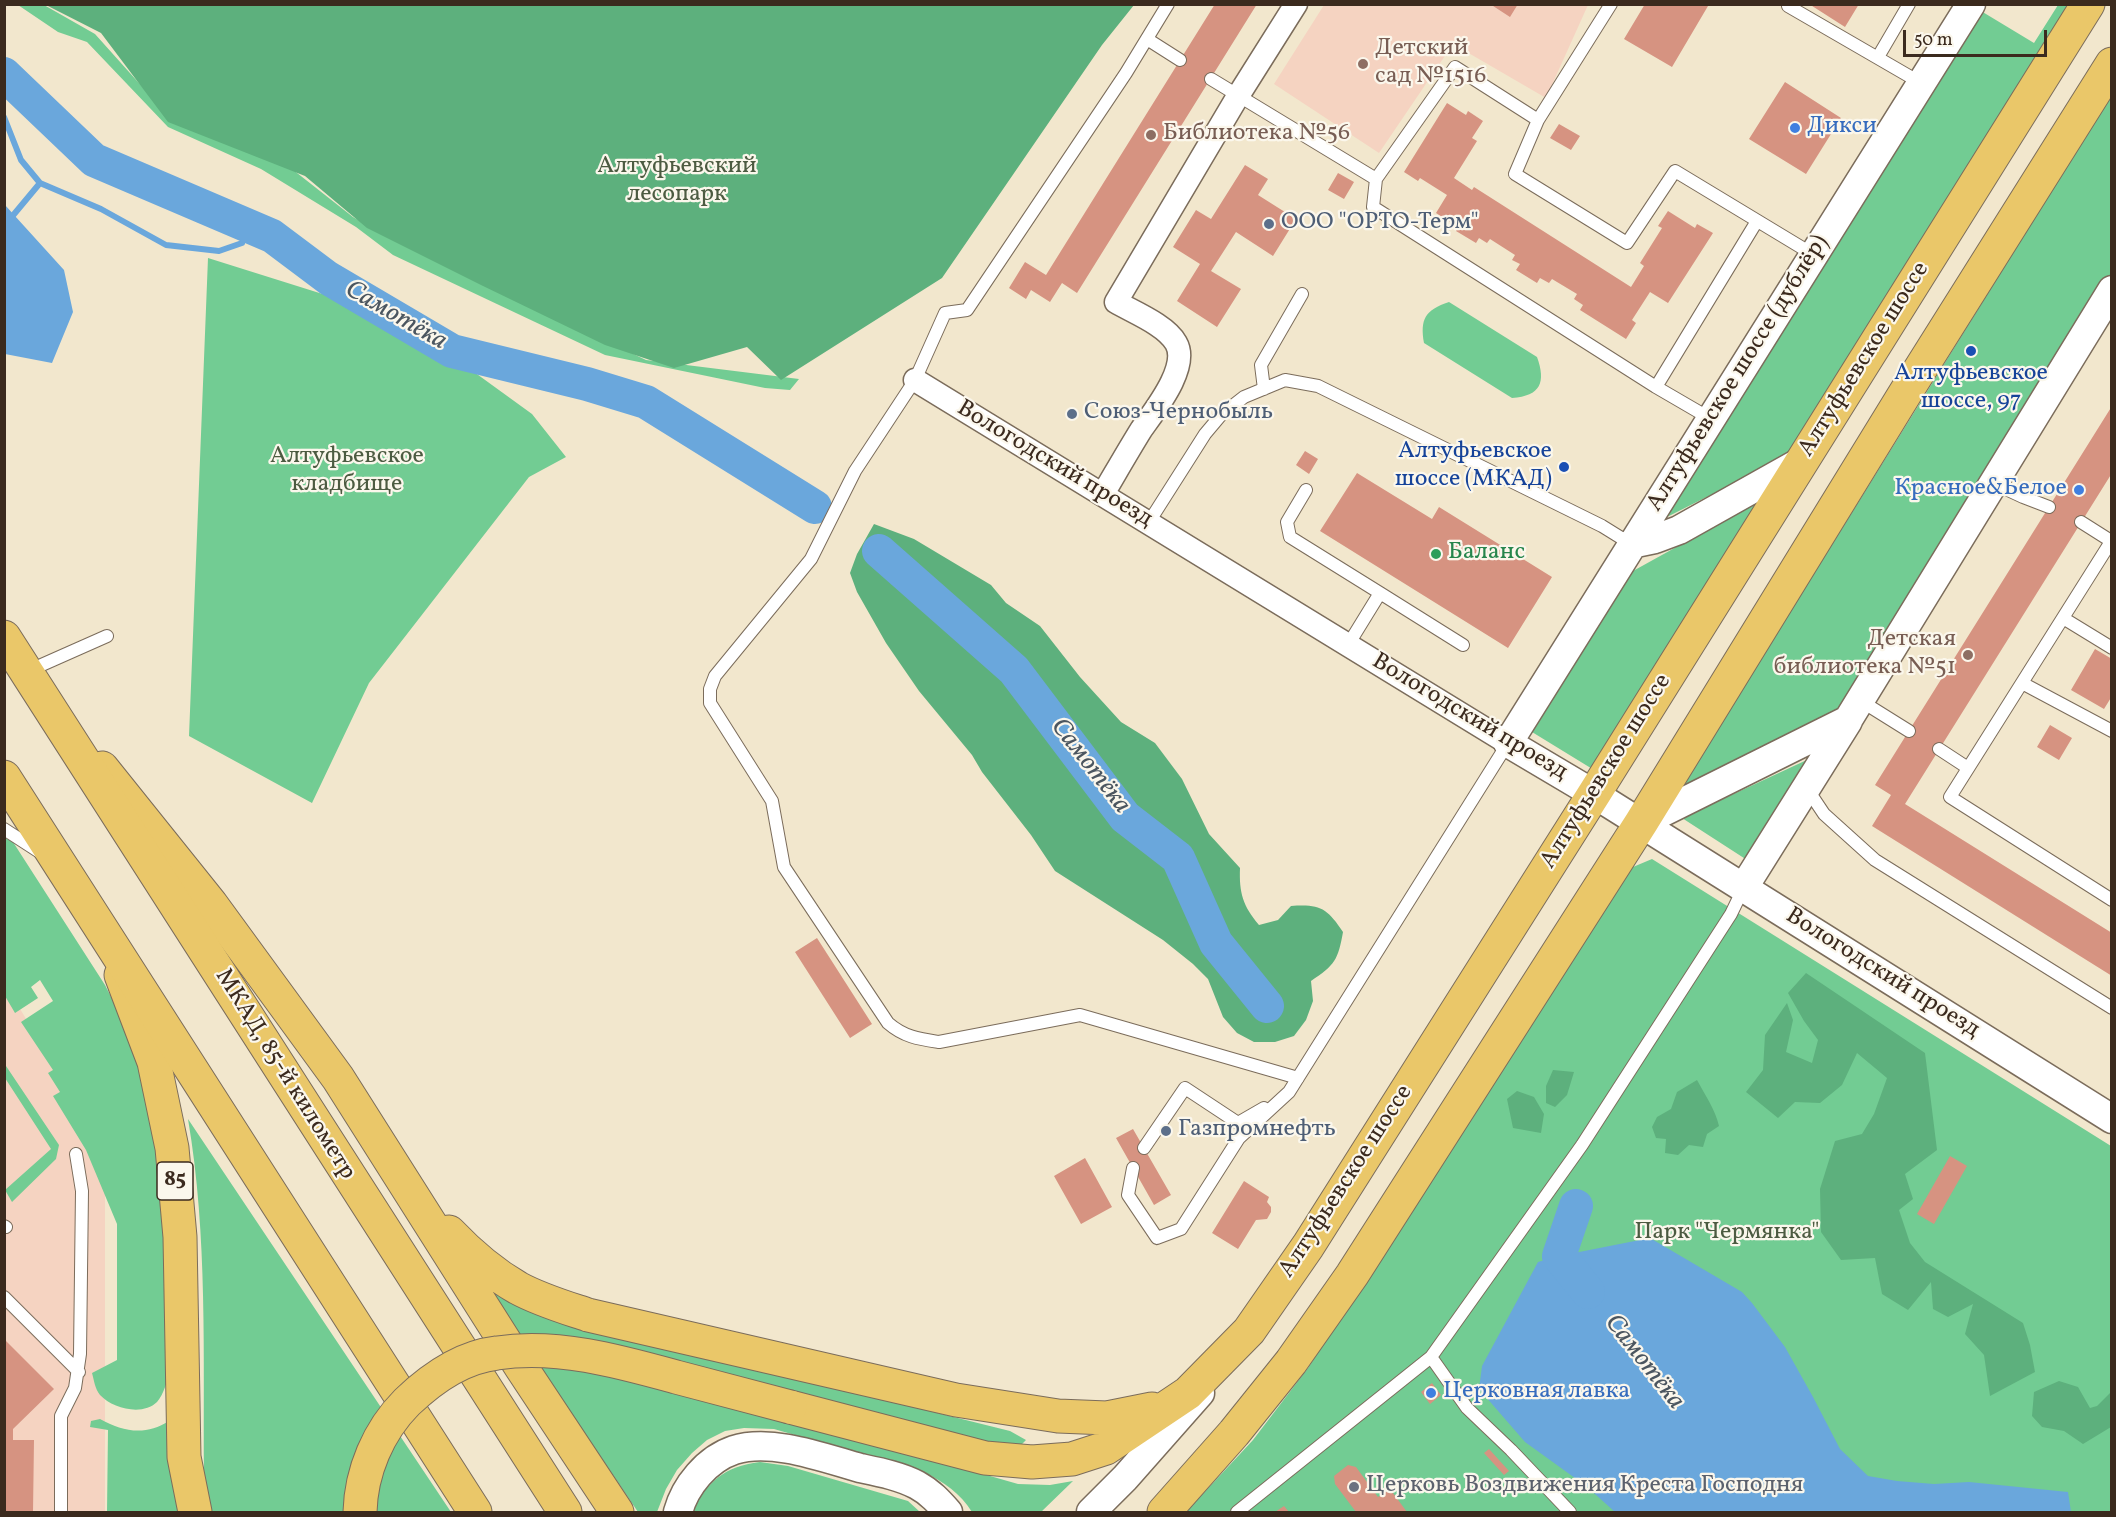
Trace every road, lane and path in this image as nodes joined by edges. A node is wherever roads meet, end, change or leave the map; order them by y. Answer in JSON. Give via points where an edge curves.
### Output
{"nodes":[{"id":1,"x":1168,"y":4,"type":"edge"},
{"id":2,"x":1296,"y":4,"type":"edge"},
{"id":3,"x":1611,"y":4,"type":"edge"},
{"id":4,"x":1789,"y":4,"type":"edge"},
{"id":5,"x":1909,"y":4,"type":"edge"},
{"id":6,"x":1971,"y":4,"type":"edge"},
{"id":7,"x":2088,"y":4,"type":"edge"},
{"id":8,"x":1147,"y":39,"type":"junction"},
{"id":9,"x":1878,"y":57,"type":"junction"},
{"id":10,"x":1180,"y":60,"type":"dead end"},
{"id":11,"x":2112,"y":64,"type":"edge"},
{"id":12,"x":1211,"y":79,"type":"dead end"},
{"id":13,"x":1921,"y":83,"type":"junction"},
{"id":14,"x":1238,"y":96,"type":"junction"},
{"id":15,"x":1538,"y":120,"type":"junction"},
{"id":16,"x":1376,"y":179,"type":"junction"},
{"id":17,"x":1757,"y":221,"type":"junction"},
{"id":18,"x":1814,"y":255,"type":"junction"},
{"id":19,"x":2112,"y":290,"type":"edge"},
{"id":20,"x":1302,"y":294,"type":"dead end"},
{"id":21,"x":915,"y":380,"type":"junction"},
{"id":22,"x":1656,"y":387,"type":"junction"},
{"id":23,"x":1264,"y":389,"type":"junction"},
{"id":24,"x":1711,"y":419,"type":"junction"},
{"id":25,"x":1802,"y":461,"type":"junction"},
{"id":26,"x":1993,"y":483,"type":"junction"},
{"id":27,"x":1306,"y":490,"type":"dead end"},
{"id":28,"x":1103,"y":494,"type":"junction"},
{"id":29,"x":2049,"y":507,"type":"dead end"},
{"id":30,"x":1149,"y":522,"type":"junction"},
{"id":31,"x":2081,"y":522,"type":"dead end"},
{"id":32,"x":2111,"y":540,"type":"edge"},
{"id":33,"x":1631,"y":544,"type":"junction"},
{"id":34,"x":1380,"y":593,"type":"junction"},
{"id":35,"x":2063,"y":618,"type":"junction"},
{"id":36,"x":107,"y":636,"type":"dead end"},
{"id":37,"x":4,"y":637,"type":"edge"},
{"id":38,"x":1348,"y":645,"type":"junction"},
{"id":39,"x":1463,"y":645,"type":"dead end"},
{"id":40,"x":2112,"y":648,"type":"edge"},
{"id":41,"x":30,"y":677,"type":"junction"},
{"id":42,"x":2022,"y":683,"type":"junction"},
{"id":43,"x":1855,"y":710,"type":"junction"},
{"id":44,"x":1908,"y":731,"type":"dead end"},
{"id":45,"x":2112,"y":731,"type":"edge"},
{"id":46,"x":1508,"y":743,"type":"junction"},
{"id":47,"x":1939,"y":749,"type":"dead end"},
{"id":48,"x":1968,"y":768,"type":"junction"},
{"id":49,"x":4,"y":777,"type":"edge"},
{"id":50,"x":1806,"y":787,"type":"junction"},
{"id":51,"x":1594,"y":794,"type":"junction"},
{"id":52,"x":1641,"y":823,"type":"junction"},
{"id":53,"x":4,"y":829,"type":"edge"},
{"id":54,"x":61,"y":866,"type":"junction"},
{"id":55,"x":1744,"y":887,"type":"junction"},
{"id":56,"x":2112,"y":900,"type":"edge"},
{"id":57,"x":95,"y":919,"type":"junction"},
{"id":58,"x":2112,"y":1008,"type":"edge"},
{"id":59,"x":1298,"y":1078,"type":"junction"},
{"id":60,"x":1281,"y":1099,"type":"junction"},
{"id":61,"x":2112,"y":1119,"type":"edge"},
{"id":62,"x":1144,"y":1148,"type":"dead end"},
{"id":63,"x":76,"y":1155,"type":"dead end"},
{"id":64,"x":1133,"y":1167,"type":"dead end"},
{"id":65,"x":398,"y":1171,"type":"junction"},
{"id":66,"x":4,"y":1297,"type":"edge"},
{"id":67,"x":1249,"y":1331,"type":"junction"},
{"id":68,"x":1431,"y":1357,"type":"junction"},
{"id":69,"x":79,"y":1372,"type":"junction"},
{"id":70,"x":1166,"y":1406,"type":"junction"},
{"id":71,"x":184,"y":1457,"type":"junction"},
{"id":72,"x":61,"y":1512,"type":"edge"},
{"id":73,"x":185,"y":1512,"type":"edge"},
{"id":74,"x":195,"y":1512,"type":"edge"},
{"id":75,"x":360,"y":1512,"type":"edge"},
{"id":76,"x":475,"y":1512,"type":"edge"},
{"id":77,"x":564,"y":1512,"type":"edge"},
{"id":78,"x":617,"y":1512,"type":"edge"},
{"id":79,"x":678,"y":1512,"type":"edge"},
{"id":80,"x":948,"y":1512,"type":"edge"},
{"id":81,"x":1090,"y":1512,"type":"edge"},
{"id":82,"x":1164,"y":1512,"type":"edge"},
{"id":83,"x":1237,"y":1512,"type":"edge"},
{"id":84,"x":1570,"y":1512,"type":"edge"}],
"edges":[{"from":1,"to":8,"type":"lane"},
{"from":2,"to":14,"type":"street"},
{"from":3,"to":15,"type":"lane"},
{"from":4,"to":9,"type":"lane"},
{"from":5,"to":9,"type":"lane"},
{"from":6,"to":13,"type":"street","name":"Алтуфьевское шоссе (дублёр)"},
{"from":7,"to":25,"type":"main road","name":"Алтуфьевское шоссе"},
{"from":8,"to":10,"type":"lane"},
{"from":8,"to":21,"type":"lane","via":[[967,310],[945,313]]},
{"from":9,"to":13,"type":"lane"},
{"from":11,"to":52,"type":"main road"},
{"from":12,"to":14,"type":"lane"},
{"from":13,"to":18,"type":"street","name":"Алтуфьевское шоссе (дублёр)"},
{"from":14,"to":16,"type":"lane"},
{"from":14,"to":28,"type":"street","via":[[1116,302],[1167,331],[1178,344],[1179,358],[1163,399]]},
{"from":15,"to":16,"type":"lane","via":[[1455,67]]},
{"from":15,"to":17,"type":"lane","via":[[1515,174],[1627,243],[1675,171]]},
{"from":16,"to":22,"type":"lane","via":[[1373,207]]},
{"from":17,"to":18,"type":"lane"},
{"from":17,"to":22,"type":"lane"},
{"from":18,"to":24,"type":"street","name":"Алтуфьевское шоссе (дублёр)"},
{"from":19,"to":26,"type":"street"},
{"from":20,"to":23,"type":"lane","via":[[1261,365]]},
{"from":21,"to":28,"type":"street","name":"Вологодский проезд","via":[[1072,468]]},
{"from":21,"to":59,"type":"lane","via":[[855,471],[811,559],[715,676],[710,689],[710,703],[772,801],[784,867],[888,1023],[899,1032],[939,1042],[1080,1015]]},
{"from":22,"to":24,"type":"lane"},
{"from":23,"to":30,"type":"lane","via":[[1244,397],[1221,415]]},
{"from":23,"to":33,"type":"lane","via":[[1284,381],[1318,386],[1602,526]]},
{"from":24,"to":33,"type":"street","name":"Алтуфьевское шоссе (дублёр)"},
{"from":25,"to":33,"type":"street","via":[[1679,530]]},
{"from":25,"to":51,"type":"main road","name":"Алтуфьевское шоссе"},
{"from":26,"to":29,"type":"lane"},
{"from":26,"to":43,"type":"street"},
{"from":27,"to":34,"type":"lane","via":[[1287,522],[1290,537]]},
{"from":28,"to":30,"type":"street","name":"Вологодский проезд"},
{"from":30,"to":38,"type":"street","name":"Вологодский проезд"},
{"from":31,"to":32,"type":"lane"},
{"from":32,"to":35,"type":"lane"},
{"from":33,"to":46,"type":"street","name":"Алтуфьевское шоссе (дублёр)"},
{"from":34,"to":38,"type":"lane"},
{"from":34,"to":39,"type":"lane"},
{"from":35,"to":40,"type":"lane"},
{"from":35,"to":42,"type":"lane"},
{"from":36,"to":41,"type":"lane"},
{"from":37,"to":41,"type":"main road","name":"МКАД, 85-й километр"},
{"from":38,"to":46,"type":"street","name":"Вологодский проезд"},
{"from":41,"to":65,"type":"main road","via":[[211,904],[338,1078]]},
{"from":41,"to":77,"type":"main road","name":"МКАД, 85-й километр"},
{"from":42,"to":45,"type":"lane"},
{"from":42,"to":48,"type":"lane"},
{"from":43,"to":44,"type":"lane"},
{"from":43,"to":50,"type":"street"},
{"from":43,"to":52,"type":"street"},
{"from":46,"to":51,"type":"street","name":"Вологодский проезд"},
{"from":46,"to":59,"type":"lane"},
{"from":47,"to":48,"type":"lane"},
{"from":48,"to":56,"type":"lane","via":[[1950,797]]},
{"from":49,"to":54,"type":"main road"},
{"from":50,"to":55,"type":"street"},
{"from":50,"to":58,"type":"lane","via":[[1824,814],[1875,860]]},
{"from":51,"to":52,"type":"street","name":"Вологодский проезд"},
{"from":51,"to":67,"type":"main road","name":"Алтуфьевское шоссе","via":[[1308,1246]]},
{"from":52,"to":55,"type":"street","name":"Вологодский проезд"},
{"from":52,"to":82,"type":"main road","via":[[1291,1362]]},
{"from":53,"to":54,"type":"lane"},
{"from":54,"to":57,"type":"main road"},
{"from":55,"to":61,"type":"street","name":"Вологодский проезд"},
{"from":55,"to":68,"type":"lane","via":[[1731,914],[1582,1145]]},
{"from":57,"to":71,"type":"main road","number":"85","via":[[129,993],[154,1062],[172,1148],[180,1237]]},
{"from":57,"to":76,"type":"main road"},
{"from":59,"to":60,"type":"lane"},
{"from":60,"to":62,"type":"lane","via":[[1238,1123],[1185,1088]]},
{"from":60,"to":64,"type":"lane","via":[[1239,1138],[1181,1230],[1157,1238],[1128,1194]]},
{"from":63,"to":69,"type":"lane","via":[[82,1191]]},
{"from":65,"to":70,"type":"main road","via":[[467,1251],[518,1288],[588,1315],[956,1400],[1058,1416],[1107,1418]]},
{"from":65,"to":78,"type":"main road"},
{"from":66,"to":69,"type":"lane"},
{"from":67,"to":70,"type":"main road","via":[[1188,1393]]},
{"from":67,"to":81,"type":"street","name":"Алтуфьевское шоссе","via":[[1195,1400]]},
{"from":68,"to":83,"type":"lane"},
{"from":68,"to":84,"type":"lane","via":[[1467,1408]]},
{"from":69,"to":72,"type":"lane","via":[[62,1416]]},
{"from":70,"to":75,"type":"main road","bridge":true,"via":[[1106,1448],[1072,1459],[1032,1462],[985,1458],[641,1367],[545,1350],[495,1353],[458,1365],[424,1386],[395,1414],[372,1451],[360,1496]]},
{"from":71,"to":73,"type":"street","number":"85"},
{"from":71,"to":74,"type":"main road"},
{"from":79,"to":80,"type":"street","via":[[694,1479],[712,1462],[734,1450],[759,1447],[790,1449],[888,1475],[917,1485]]}]}
